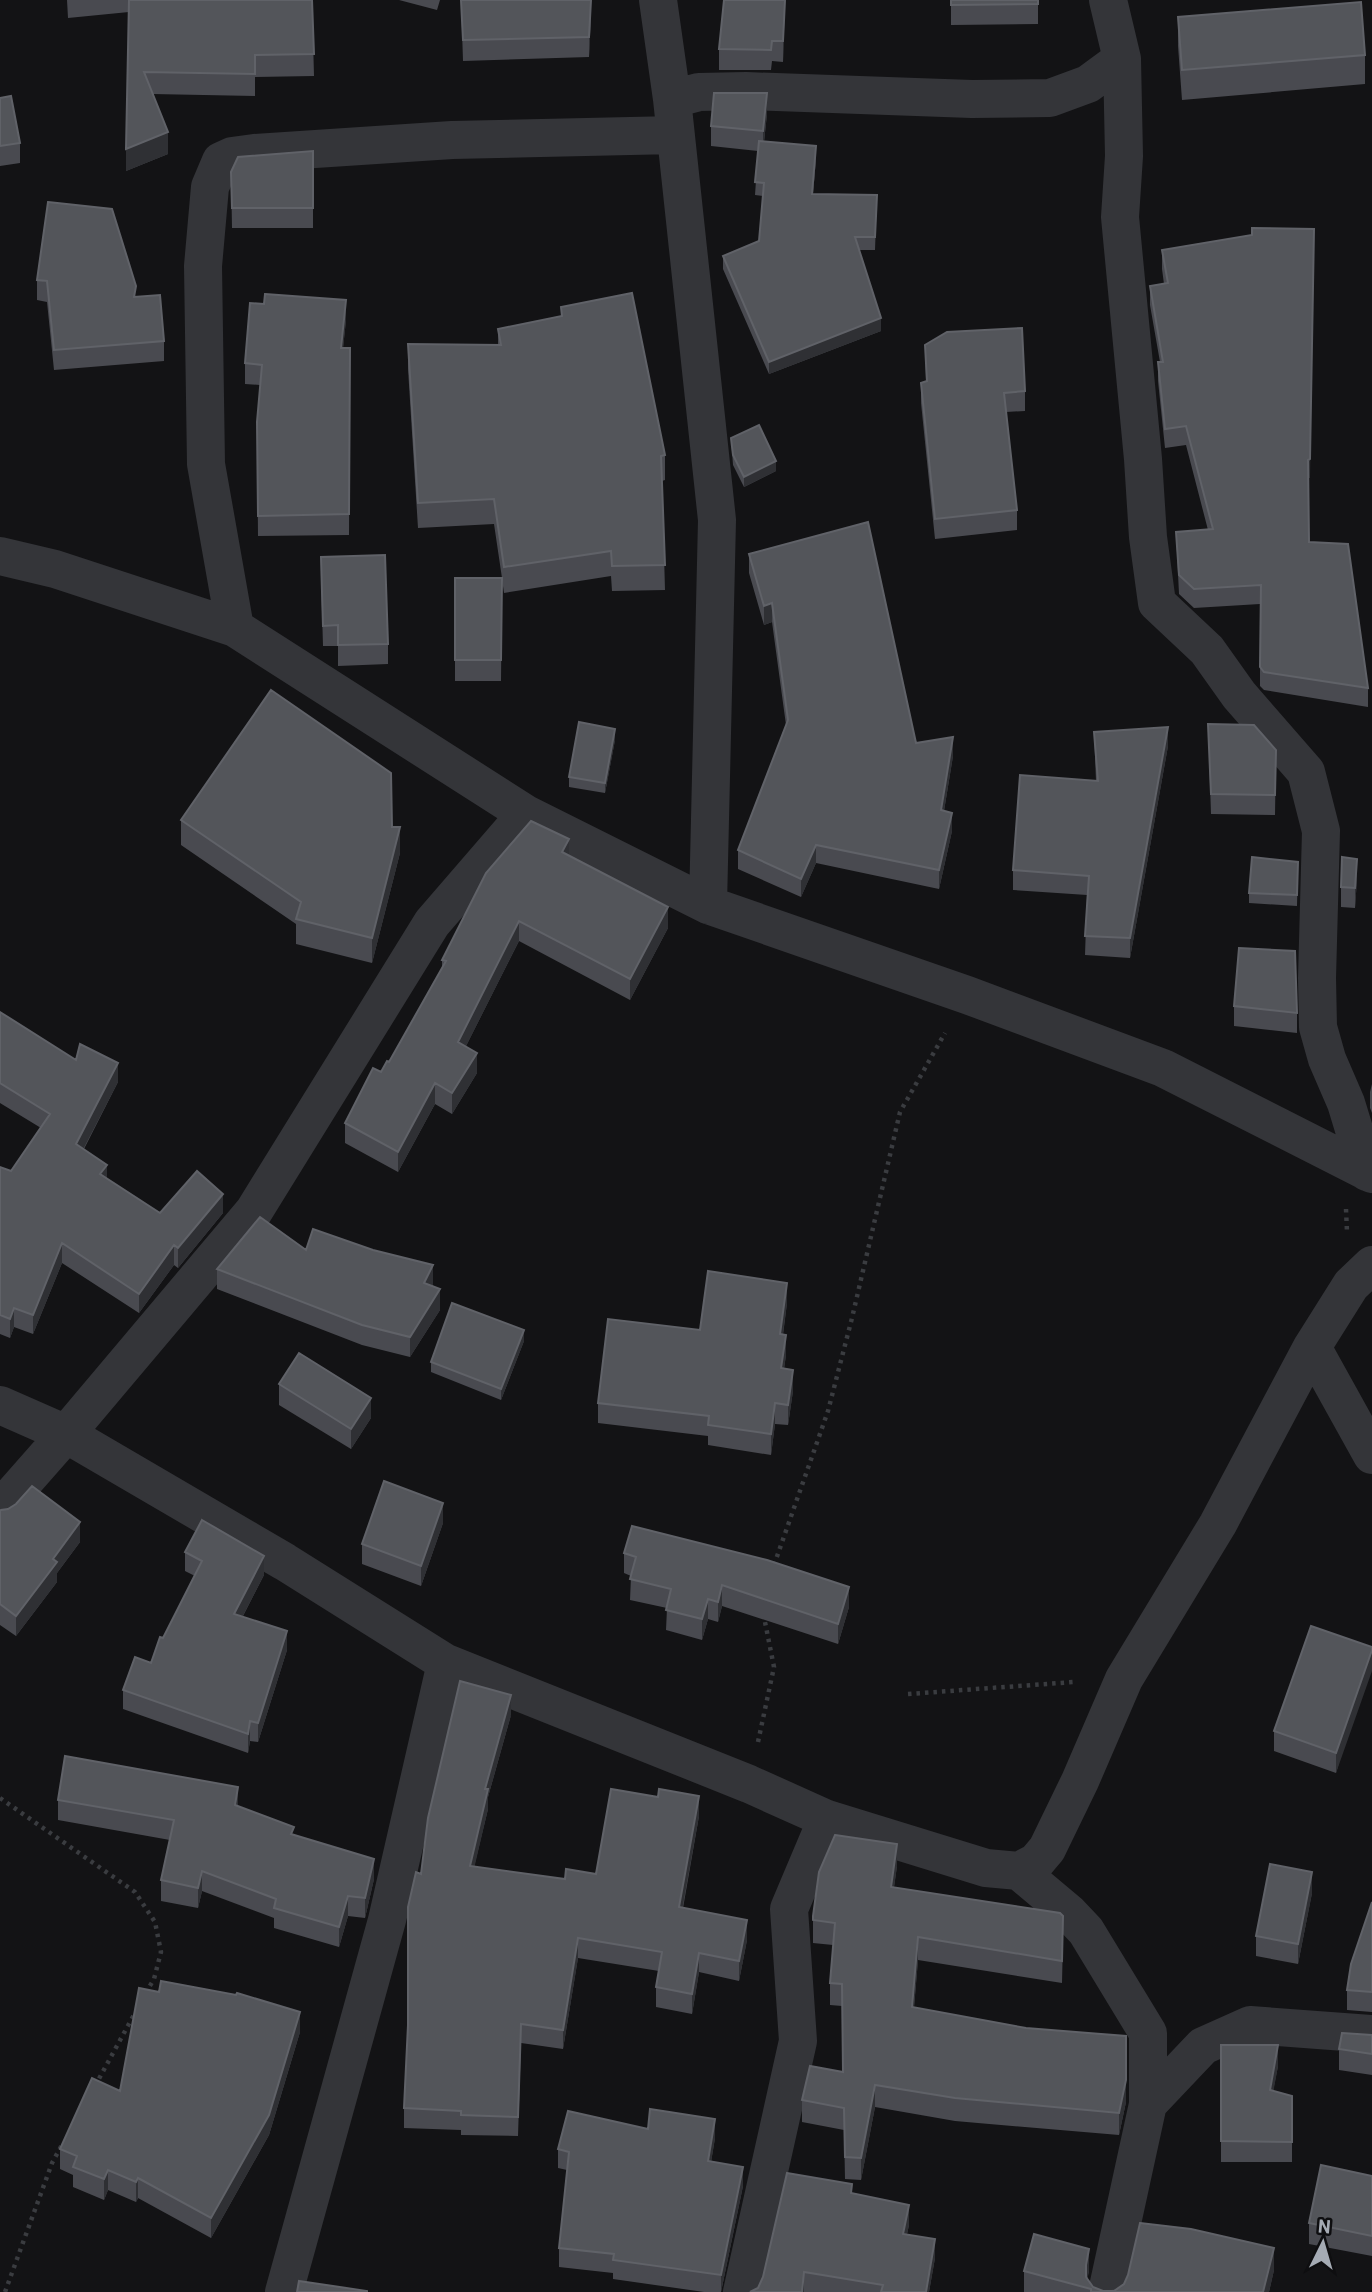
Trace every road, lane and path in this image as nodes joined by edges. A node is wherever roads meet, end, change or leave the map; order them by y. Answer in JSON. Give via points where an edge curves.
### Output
{"nodes":[{"id":1,"x":658,"y":0,"type":"edge"},
{"id":2,"x":1108,"y":0,"type":"edge"},
{"id":3,"x":1122,"y":59,"type":"junction"},
{"id":4,"x":673,"y":117,"type":"junction"},
{"id":5,"x":0,"y":556,"type":"edge"},
{"id":6,"x":235,"y":628,"type":"junction"},
{"id":7,"x":526,"y":814,"type":"junction"},
{"id":8,"x":708,"y":905,"type":"junction"},
{"id":9,"x":967,"y":995,"type":"junction"},
{"id":10,"x":1361,"y":1168,"type":"edge"},
{"id":11,"x":1361,"y":1275,"type":"edge"},
{"id":12,"x":1312,"y":1347,"type":"junction"},
{"id":13,"x":0,"y":1405,"type":"edge"},
{"id":14,"x":66,"y":1434,"type":"junction"},
{"id":15,"x":1372,"y":1455,"type":"edge"},
{"id":16,"x":0,"y":1509,"type":"edge"},
{"id":17,"x":770,"y":1576,"type":"edge"},
{"id":18,"x":763,"y":1615,"type":"edge"},
{"id":19,"x":446,"y":1663,"type":"junction"},
{"id":20,"x":1124,"y":1679,"type":"junction"},
{"id":21,"x":908,"y":1694,"type":"dead end"},
{"id":22,"x":749,"y":1784,"type":"junction"},
{"id":23,"x":0,"y":1798,"type":"edge"},
{"id":24,"x":827,"y":1819,"type":"junction"},
{"id":25,"x":1020,"y":1871,"type":"junction"},
{"id":26,"x":1372,"y":2034,"type":"edge"},
{"id":27,"x":93,"y":2089,"type":"edge"},
{"id":28,"x":1148,"y":2105,"type":"junction"},
{"id":29,"x":66,"y":2138,"type":"edge"},
{"id":30,"x":5,"y":2292,"type":"edge"},
{"id":31,"x":284,"y":2292,"type":"edge"},
{"id":32,"x":742,"y":2292,"type":"edge"},
{"id":33,"x":1107,"y":2292,"type":"edge"}],
"edges":[{"from":1,"to":4,"type":"street"},
{"from":2,"to":3,"type":"street"},
{"from":3,"to":4,"type":"street","via":[[1088,85],[1050,98],[699,92]]},
{"from":3,"to":10,"type":"street","via":[[1120,217],[1157,603],[1207,650],[1239,695],[1306,772],[1321,831],[1318,1027],[1346,1103]]},
{"from":4,"to":6,"type":"street","via":[[452,140],[254,153],[221,161],[210,187],[203,266],[206,464]]},
{"from":4,"to":8,"type":"street","via":[[717,520]]},
{"from":5,"to":6,"type":"street","via":[[55,569]]},
{"from":6,"to":7,"type":"street"},
{"from":7,"to":8,"type":"street"},
{"from":7,"to":14,"type":"street","via":[[432,922],[254,1211]]},
{"from":8,"to":9,"type":"street"},
{"from":9,"to":10,"type":"street","via":[[1163,1068]]},
{"from":9,"to":17,"type":"path","via":[[900,1112],[828,1411]]},
{"from":10,"to":11,"type":"path"},
{"from":11,"to":12,"type":"street"},
{"from":12,"to":15,"type":"street"},
{"from":12,"to":20,"type":"street","via":[[1218,1524]]},
{"from":13,"to":14,"type":"street"},
{"from":14,"to":16,"type":"street"},
{"from":14,"to":19,"type":"street"},
{"from":18,"to":22,"type":"path","via":[[774,1667]]},
{"from":19,"to":22,"type":"street"},
{"from":19,"to":31,"type":"street","via":[[387,1920]]},
{"from":20,"to":21,"type":"path"},
{"from":20,"to":25,"type":"street","via":[[1047,1849]]},
{"from":22,"to":24,"type":"street"},
{"from":23,"to":27,"type":"path","via":[[135,1892],[155,1922],[161,1952],[154,1979]]},
{"from":24,"to":25,"type":"street","via":[[986,1868]]},
{"from":24,"to":32,"type":"street","via":[[789,1909],[798,2041]]},
{"from":25,"to":28,"type":"street","via":[[1086,1931],[1148,2033]]},
{"from":26,"to":28,"type":"street","via":[[1250,2025],[1203,2046]]},
{"from":28,"to":33,"type":"street"},
{"from":29,"to":30,"type":"path","via":[[52,2163]]}]}
